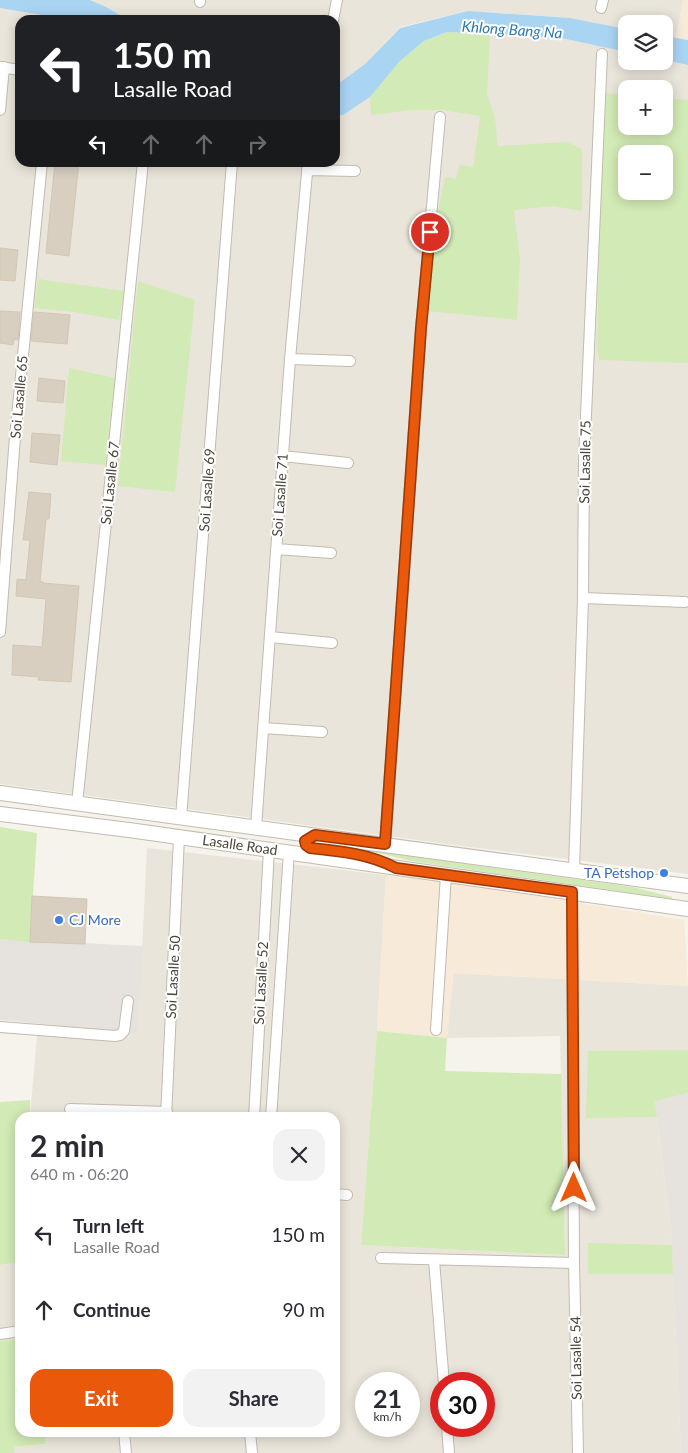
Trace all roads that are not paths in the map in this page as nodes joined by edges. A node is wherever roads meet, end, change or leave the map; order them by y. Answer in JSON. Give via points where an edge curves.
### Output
{"nodes":[{"id":1,"x":337,"y":0,"type":"edge"},
{"id":2,"x":335,"y":15,"type":"edge"},
{"id":3,"x":602,"y":54,"type":"dead end"},
{"id":4,"x":2,"y":67,"type":"edge"},
{"id":5,"x":15,"y":69,"type":"edge"},
{"id":6,"x":0,"y":110,"type":"edge"},
{"id":7,"x":440,"y":117,"type":"dead end"},
{"id":8,"x":42,"y":167,"type":"edge"},
{"id":9,"x":143,"y":167,"type":"edge"},
{"id":10,"x":232,"y":167,"type":"edge"},
{"id":11,"x":308,"y":167,"type":"edge"},
{"id":12,"x":317,"y":167,"type":"edge"},
{"id":13,"x":355,"y":171,"type":"dead end"},
{"id":14,"x":290,"y":359,"type":"junction"},
{"id":15,"x":350,"y":361,"type":"dead end"},
{"id":16,"x":283,"y":456,"type":"junction"},
{"id":17,"x":348,"y":463,"type":"dead end"},
{"id":18,"x":276,"y":549,"type":"junction"},
{"id":19,"x":331,"y":554,"type":"dead end"},
{"id":20,"x":583,"y":598,"type":"junction"},
{"id":21,"x":685,"y":602,"type":"dead end"},
{"id":22,"x":0,"y":632,"type":"edge"},
{"id":23,"x":270,"y":637,"type":"junction"},
{"id":24,"x":332,"y":643,"type":"dead end"},
{"id":25,"x":263,"y":728,"type":"junction"},
{"id":26,"x":322,"y":732,"type":"dead end"},
{"id":27,"x":0,"y":793,"type":"edge"},
{"id":28,"x":83,"y":805,"type":"junction"},
{"id":29,"x":0,"y":814,"type":"edge"},
{"id":30,"x":181,"y":818,"type":"junction"},
{"id":31,"x":203,"y":821,"type":"junction"},
{"id":32,"x":256,"y":827,"type":"junction"},
{"id":33,"x":297,"y":832,"type":"junction"},
{"id":34,"x":315,"y":835,"type":"junction"},
{"id":35,"x":179,"y":837,"type":"junction"},
{"id":36,"x":385,"y":844,"type":"junction"},
{"id":37,"x":279,"y":851,"type":"junction"},
{"id":38,"x":396,"y":868,"type":"junction"},
{"id":39,"x":574,"y":869,"type":"junction"},
{"id":40,"x":446,"y":875,"type":"junction"},
{"id":41,"x":658,"y":882,"type":"junction"},
{"id":42,"x":688,"y":886,"type":"edge"},
{"id":43,"x":572,"y":892,"type":"junction"},
{"id":44,"x":688,"y":894,"type":"edge"},
{"id":45,"x":688,"y":909,"type":"edge"},
{"id":46,"x":128,"y":1002,"type":"dead end"},
{"id":47,"x":0,"y":1027,"type":"edge"},
{"id":48,"x":436,"y":1030,"type":"dead end"},
{"id":49,"x":70,"y":1109,"type":"dead end"},
{"id":50,"x":118,"y":1112,"type":"edge"},
{"id":51,"x":166,"y":1112,"type":"edge"},
{"id":52,"x":255,"y":1112,"type":"edge"},
{"id":53,"x":271,"y":1112,"type":"edge"},
{"id":54,"x":340,"y":1194,"type":"edge"},
{"id":55,"x":347,"y":1195,"type":"dead end"},
{"id":56,"x":381,"y":1258,"type":"dead end"},
{"id":57,"x":434,"y":1260,"type":"junction"},
{"id":58,"x":574,"y":1263,"type":"junction"},
{"id":59,"x":15,"y":1332,"type":"edge"},
{"id":60,"x":0,"y":1334,"type":"edge"},
{"id":61,"x":443,"y":1372,"type":"edge"},
{"id":62,"x":124,"y":1437,"type":"edge"},
{"id":63,"x":250,"y":1437,"type":"edge"},
{"id":64,"x":448,"y":1437,"type":"edge"},
{"id":65,"x":126,"y":1453,"type":"edge"},
{"id":66,"x":252,"y":1453,"type":"edge"},
{"id":67,"x":450,"y":1453,"type":"edge"},
{"id":68,"x":578,"y":1453,"type":"edge"}],
"edges":[{"from":1,"to":2,"type":"street"},
{"from":3,"to":20,"type":"street","name":"Soi Lasalle 75","via":[[584,460]]},
{"from":4,"to":5,"type":"street"},
{"from":4,"to":6,"type":"street"},
{"from":7,"to":36,"type":"street","via":[[421,328]]},
{"from":8,"to":22,"type":"street","name":"Soi Lasalle 65"},
{"from":9,"to":28,"type":"street","name":"Soi Lasalle 67"},
{"from":10,"to":30,"type":"street","name":"Soi Lasalle 69"},
{"from":11,"to":14,"type":"street","name":"Soi Lasalle 71"},
{"from":12,"to":13,"type":"street"},
{"from":14,"to":15,"type":"street"},
{"from":14,"to":16,"type":"street","name":"Soi Lasalle 71"},
{"from":16,"to":17,"type":"street"},
{"from":16,"to":18,"type":"street","name":"Soi Lasalle 71"},
{"from":18,"to":19,"type":"street"},
{"from":18,"to":23,"type":"street","name":"Soi Lasalle 71"},
{"from":20,"to":21,"type":"street"},
{"from":20,"to":39,"type":"street","name":"Soi Lasalle 75"},
{"from":23,"to":24,"type":"street"},
{"from":23,"to":25,"type":"street","name":"Soi Lasalle 71"},
{"from":25,"to":26,"type":"street"},
{"from":25,"to":32,"type":"street","name":"Soi Lasalle 71"},
{"from":27,"to":28,"type":"street","name":"Lasalle Road"},
{"from":28,"to":30,"type":"street","name":"Lasalle Road"},
{"from":28,"to":35,"type":"street","via":[[100,813],[167,822]]},
{"from":29,"to":35,"type":"street","name":"Lasalle Road"},
{"from":30,"to":31,"type":"street","name":"Lasalle Road"},
{"from":31,"to":32,"type":"street","name":"Lasalle Road"},
{"from":31,"to":37,"type":"street","via":[[196,825],[196,829],[266,840]]},
{"from":32,"to":33,"type":"street","name":"Lasalle Road"},
{"from":33,"to":34,"type":"street","name":"Lasalle Road"},
{"from":33,"to":37,"type":"street"},
{"from":34,"to":36,"type":"street","name":"Lasalle Road"},
{"from":34,"to":38,"type":"street","via":[[305,841],[310,848],[349,852],[384,861]]},
{"from":35,"to":37,"type":"street","name":"Lasalle Road"},
{"from":35,"to":51,"type":"street","name":"Soi Lasalle 50"},
{"from":36,"to":39,"type":"street","name":"Lasalle Road"},
{"from":37,"to":38,"type":"street","name":"Lasalle Road"},
{"from":37,"to":52,"type":"street","name":"Soi Lasalle 52"},
{"from":37,"to":53,"type":"street"},
{"from":38,"to":40,"type":"street","name":"Lasalle Road"},
{"from":39,"to":41,"type":"street","name":"Lasalle Road"},
{"from":40,"to":43,"type":"street","name":"Lasalle Road"},
{"from":40,"to":48,"type":"street"},
{"from":41,"to":42,"type":"street","name":"Lasalle Road"},
{"from":41,"to":44,"type":"street","via":[[673,891]]},
{"from":43,"to":45,"type":"street","name":"Lasalle Road"},
{"from":43,"to":58,"type":"street","name":"Soi Lasalle 54"},
{"from":46,"to":47,"type":"street","via":[[124,1031],[115,1036]]},
{"from":49,"to":50,"type":"street"},
{"from":54,"to":55,"type":"street"},
{"from":56,"to":57,"type":"street"},
{"from":57,"to":58,"type":"street"},
{"from":57,"to":61,"type":"street"},
{"from":58,"to":68,"type":"street","name":"Soi Lasalle 54"},
{"from":59,"to":60,"type":"street"},
{"from":62,"to":65,"type":"street"},
{"from":63,"to":66,"type":"street"},
{"from":64,"to":67,"type":"street"}]}
